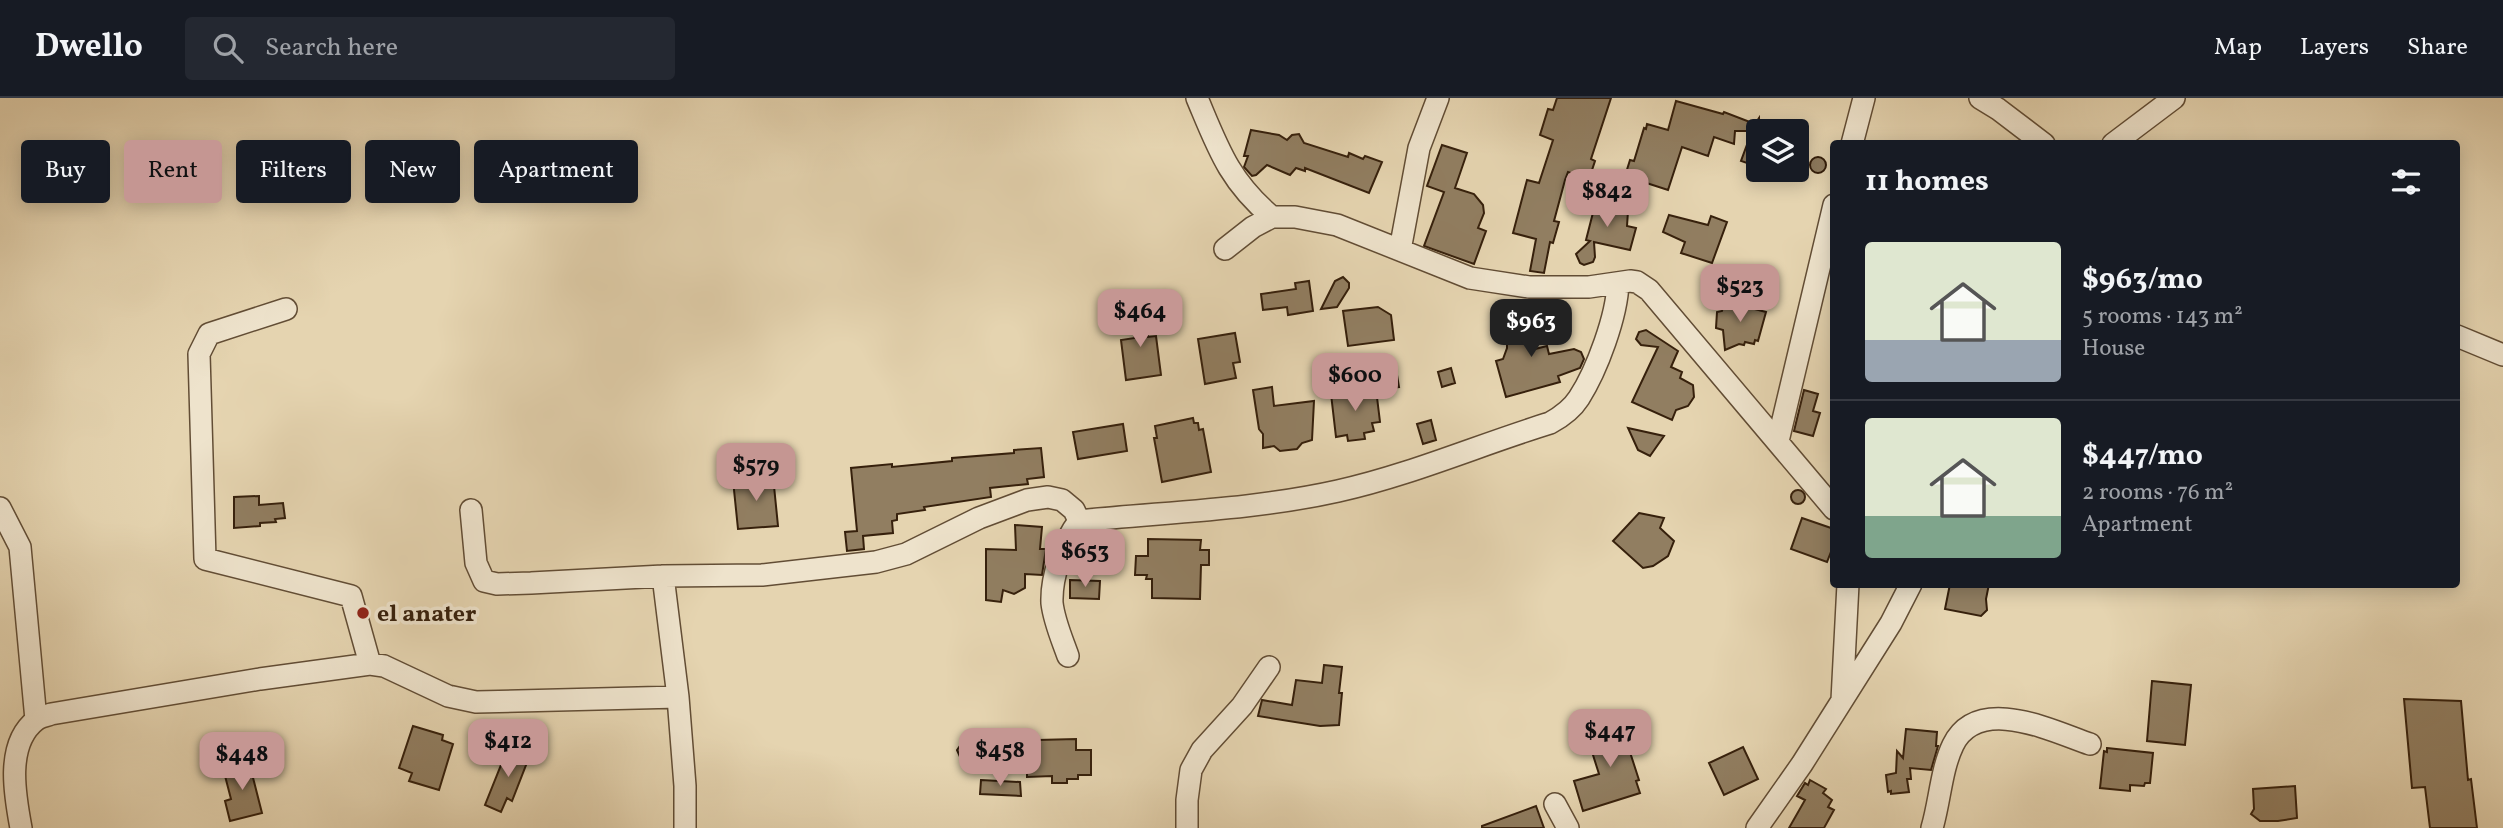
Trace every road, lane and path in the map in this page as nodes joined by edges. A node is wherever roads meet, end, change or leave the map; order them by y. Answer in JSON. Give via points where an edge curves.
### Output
{"nodes":[{"id":1,"x":1197,"y":98,"type":"edge"},
{"id":2,"x":1438,"y":98,"type":"edge"},
{"id":3,"x":1864,"y":98,"type":"edge"},
{"id":4,"x":1980,"y":98,"type":"edge"},
{"id":5,"x":2174,"y":98,"type":"edge"},
{"id":6,"x":1853,"y":140,"type":"edge"},
{"id":7,"x":2038,"y":140,"type":"edge"},
{"id":8,"x":2118,"y":140,"type":"edge"},
{"id":9,"x":1272,"y":217,"type":"junction"},
{"id":10,"x":1830,"y":222,"type":"edge"},
{"id":11,"x":1225,"y":249,"type":"dead end"},
{"id":12,"x":1400,"y":250,"type":"junction"},
{"id":13,"x":1618,"y":283,"type":"junction"},
{"id":14,"x":286,"y":309,"type":"dead end"},
{"id":15,"x":2460,"y":337,"type":"edge"},
{"id":16,"x":2503,"y":355,"type":"edge"},
{"id":17,"x":1778,"y":441,"type":"junction"},
{"id":18,"x":1830,"y":504,"type":"edge"},
{"id":19,"x":0,"y":508,"type":"edge"},
{"id":20,"x":471,"y":510,"type":"dead end"},
{"id":21,"x":1079,"y":521,"type":"junction"},
{"id":22,"x":663,"y":576,"type":"junction"},
{"id":23,"x":1848,"y":588,"type":"edge"},
{"id":24,"x":1909,"y":588,"type":"edge"},
{"id":25,"x":1068,"y":656,"type":"dead end"},
{"id":26,"x":370,"y":664,"type":"junction"},
{"id":27,"x":1269,"y":667,"type":"dead end"},
{"id":28,"x":678,"y":697,"type":"junction"},
{"id":29,"x":1842,"y":702,"type":"junction"},
{"id":30,"x":36,"y":720,"type":"junction"},
{"id":31,"x":2090,"y":744,"type":"dead end"},
{"id":32,"x":1555,"y":804,"type":"dead end"},
{"id":33,"x":21,"y":828,"type":"edge"},
{"id":34,"x":685,"y":828,"type":"edge"},
{"id":35,"x":1187,"y":828,"type":"edge"},
{"id":36,"x":1568,"y":828,"type":"edge"},
{"id":37,"x":1757,"y":828,"type":"edge"},
{"id":38,"x":1932,"y":828,"type":"edge"}],
"edges":[{"from":1,"to":9,"type":"street","via":[[1239,185]]},
{"from":2,"to":12,"type":"street","via":[[1419,148]]},
{"from":3,"to":6,"type":"street"},
{"from":4,"to":7,"type":"street"},
{"from":5,"to":8,"type":"street"},
{"from":9,"to":11,"type":"street"},
{"from":9,"to":12,"type":"street","via":[[1337,225]]},
{"from":10,"to":17,"type":"street"},
{"from":12,"to":13,"type":"street","via":[[1470,278],[1529,286]]},
{"from":13,"to":17,"type":"street","via":[[1637,282],[1649,290]]},
{"from":13,"to":21,"type":"street","via":[[1611,324],[1589,378],[1578,400],[1550,423],[1335,492]]},
{"from":14,"to":26,"type":"street","via":[[209,334],[199,354],[205,559],[351,596]]},
{"from":15,"to":16,"type":"street"},
{"from":17,"to":18,"type":"street"},
{"from":19,"to":30,"type":"street","via":[[20,547]]},
{"from":20,"to":22,"type":"street","via":[[476,563],[484,581]]},
{"from":21,"to":22,"type":"street","via":[[1062,500],[1048,497],[1027,500],[906,554],[876,562],[762,575]]},
{"from":21,"to":25,"type":"street","via":[[1068,536],[1052,601]]},
{"from":22,"to":28,"type":"street"},
{"from":23,"to":29,"type":"street"},
{"from":24,"to":29,"type":"street"},
{"from":26,"to":28,"type":"street","via":[[448,696],[476,702]]},
{"from":26,"to":30,"type":"street"},
{"from":27,"to":35,"type":"street","via":[[1191,770]]},
{"from":28,"to":34,"type":"street"},
{"from":29,"to":37,"type":"street"},
{"from":30,"to":33,"type":"street","via":[[23,737],[13,777]]},
{"from":31,"to":38,"type":"street","via":[[2032,724],[2006,719],[1979,721],[1954,743]]},
{"from":32,"to":36,"type":"street"}]}
